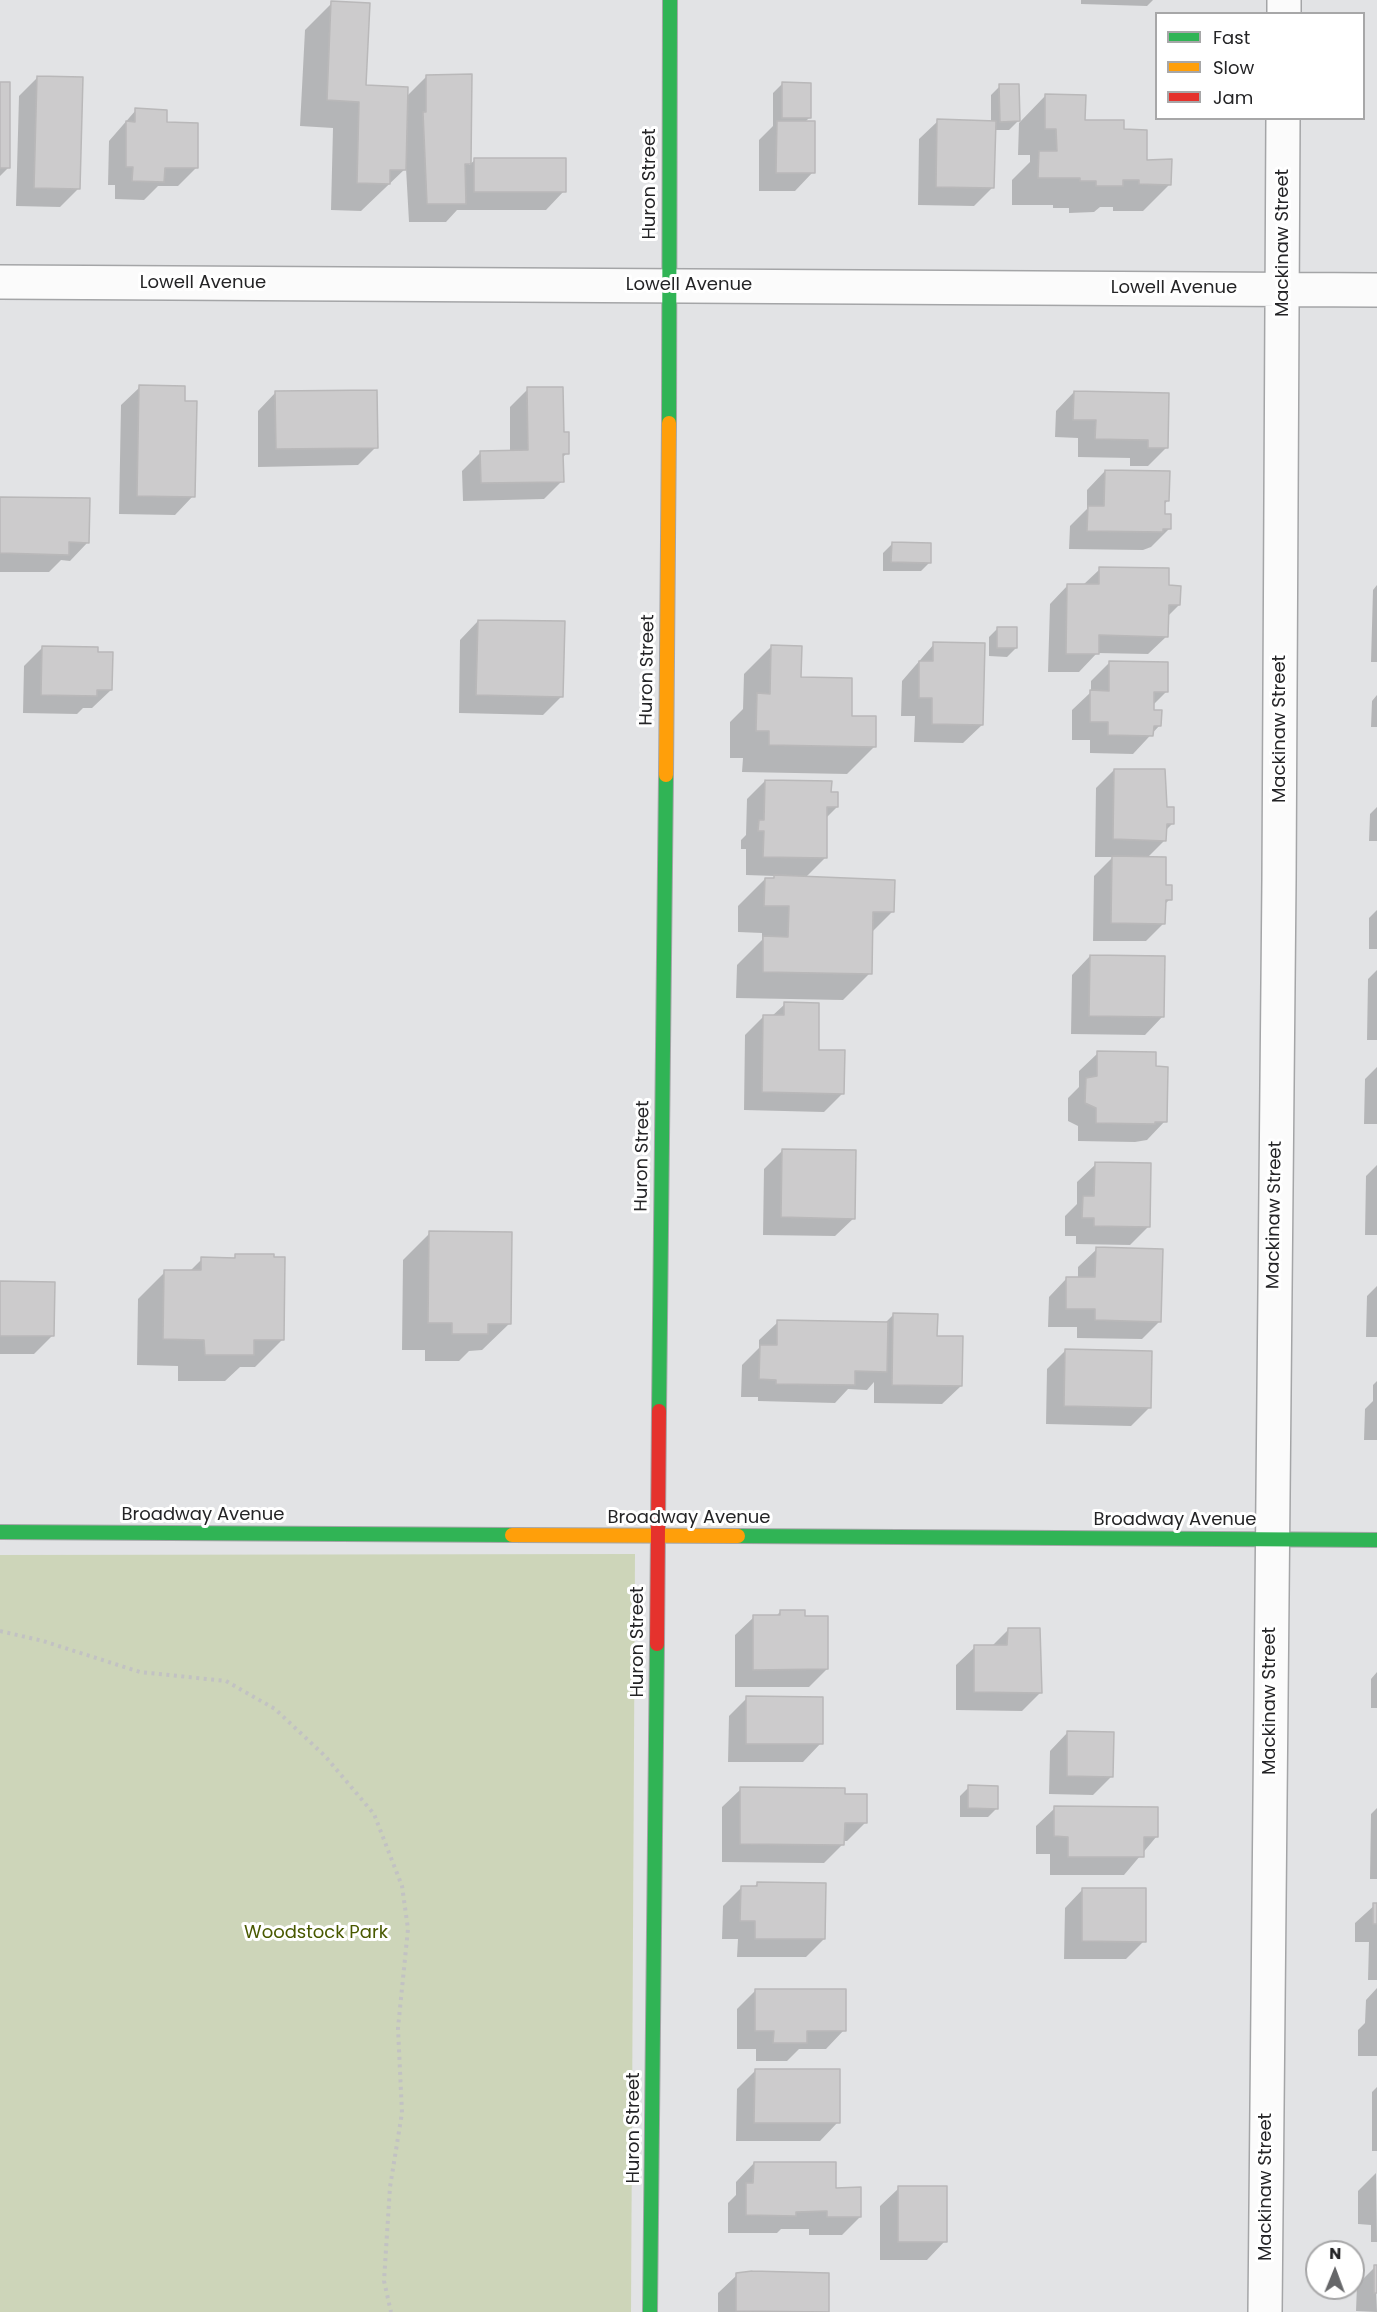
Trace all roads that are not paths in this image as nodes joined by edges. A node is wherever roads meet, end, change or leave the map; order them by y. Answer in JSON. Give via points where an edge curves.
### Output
{"nodes":[{"id":1,"x":670,"y":0,"type":"edge"},
{"id":2,"x":1283,"y":120,"type":"edge"},
{"id":3,"x":0,"y":282,"type":"edge"},
{"id":4,"x":668,"y":285,"type":"junction"},
{"id":5,"x":1282,"y":289,"type":"junction"},
{"id":6,"x":1377,"y":290,"type":"edge"},
{"id":7,"x":0,"y":1532,"type":"edge"},
{"id":8,"x":657,"y":1536,"type":"junction"},
{"id":9,"x":1271,"y":1539,"type":"junction"},
{"id":10,"x":1377,"y":1540,"type":"edge"},
{"id":11,"x":650,"y":2312,"type":"edge"},
{"id":12,"x":1265,"y":2312,"type":"edge"}],
"edges":[{"from":1,"to":4,"type":"street","name":"Huron Street"},
{"from":2,"to":5,"type":"street","name":"Mackinaw Street"},
{"from":3,"to":4,"type":"street","name":"Lowell Avenue"},
{"from":4,"to":5,"type":"street","name":"Lowell Avenue"},
{"from":4,"to":8,"type":"street","name":"Huron Street"},
{"from":5,"to":6,"type":"street","name":"Lowell Avenue"},
{"from":5,"to":9,"type":"street","name":"Mackinaw Street"},
{"from":7,"to":8,"type":"street","name":"Broadway Avenue"},
{"from":8,"to":9,"type":"street","name":"Broadway Avenue"},
{"from":8,"to":11,"type":"street","name":"Huron Street"},
{"from":9,"to":10,"type":"street","name":"Broadway Avenue"},
{"from":9,"to":12,"type":"street","name":"Mackinaw Street"}]}
